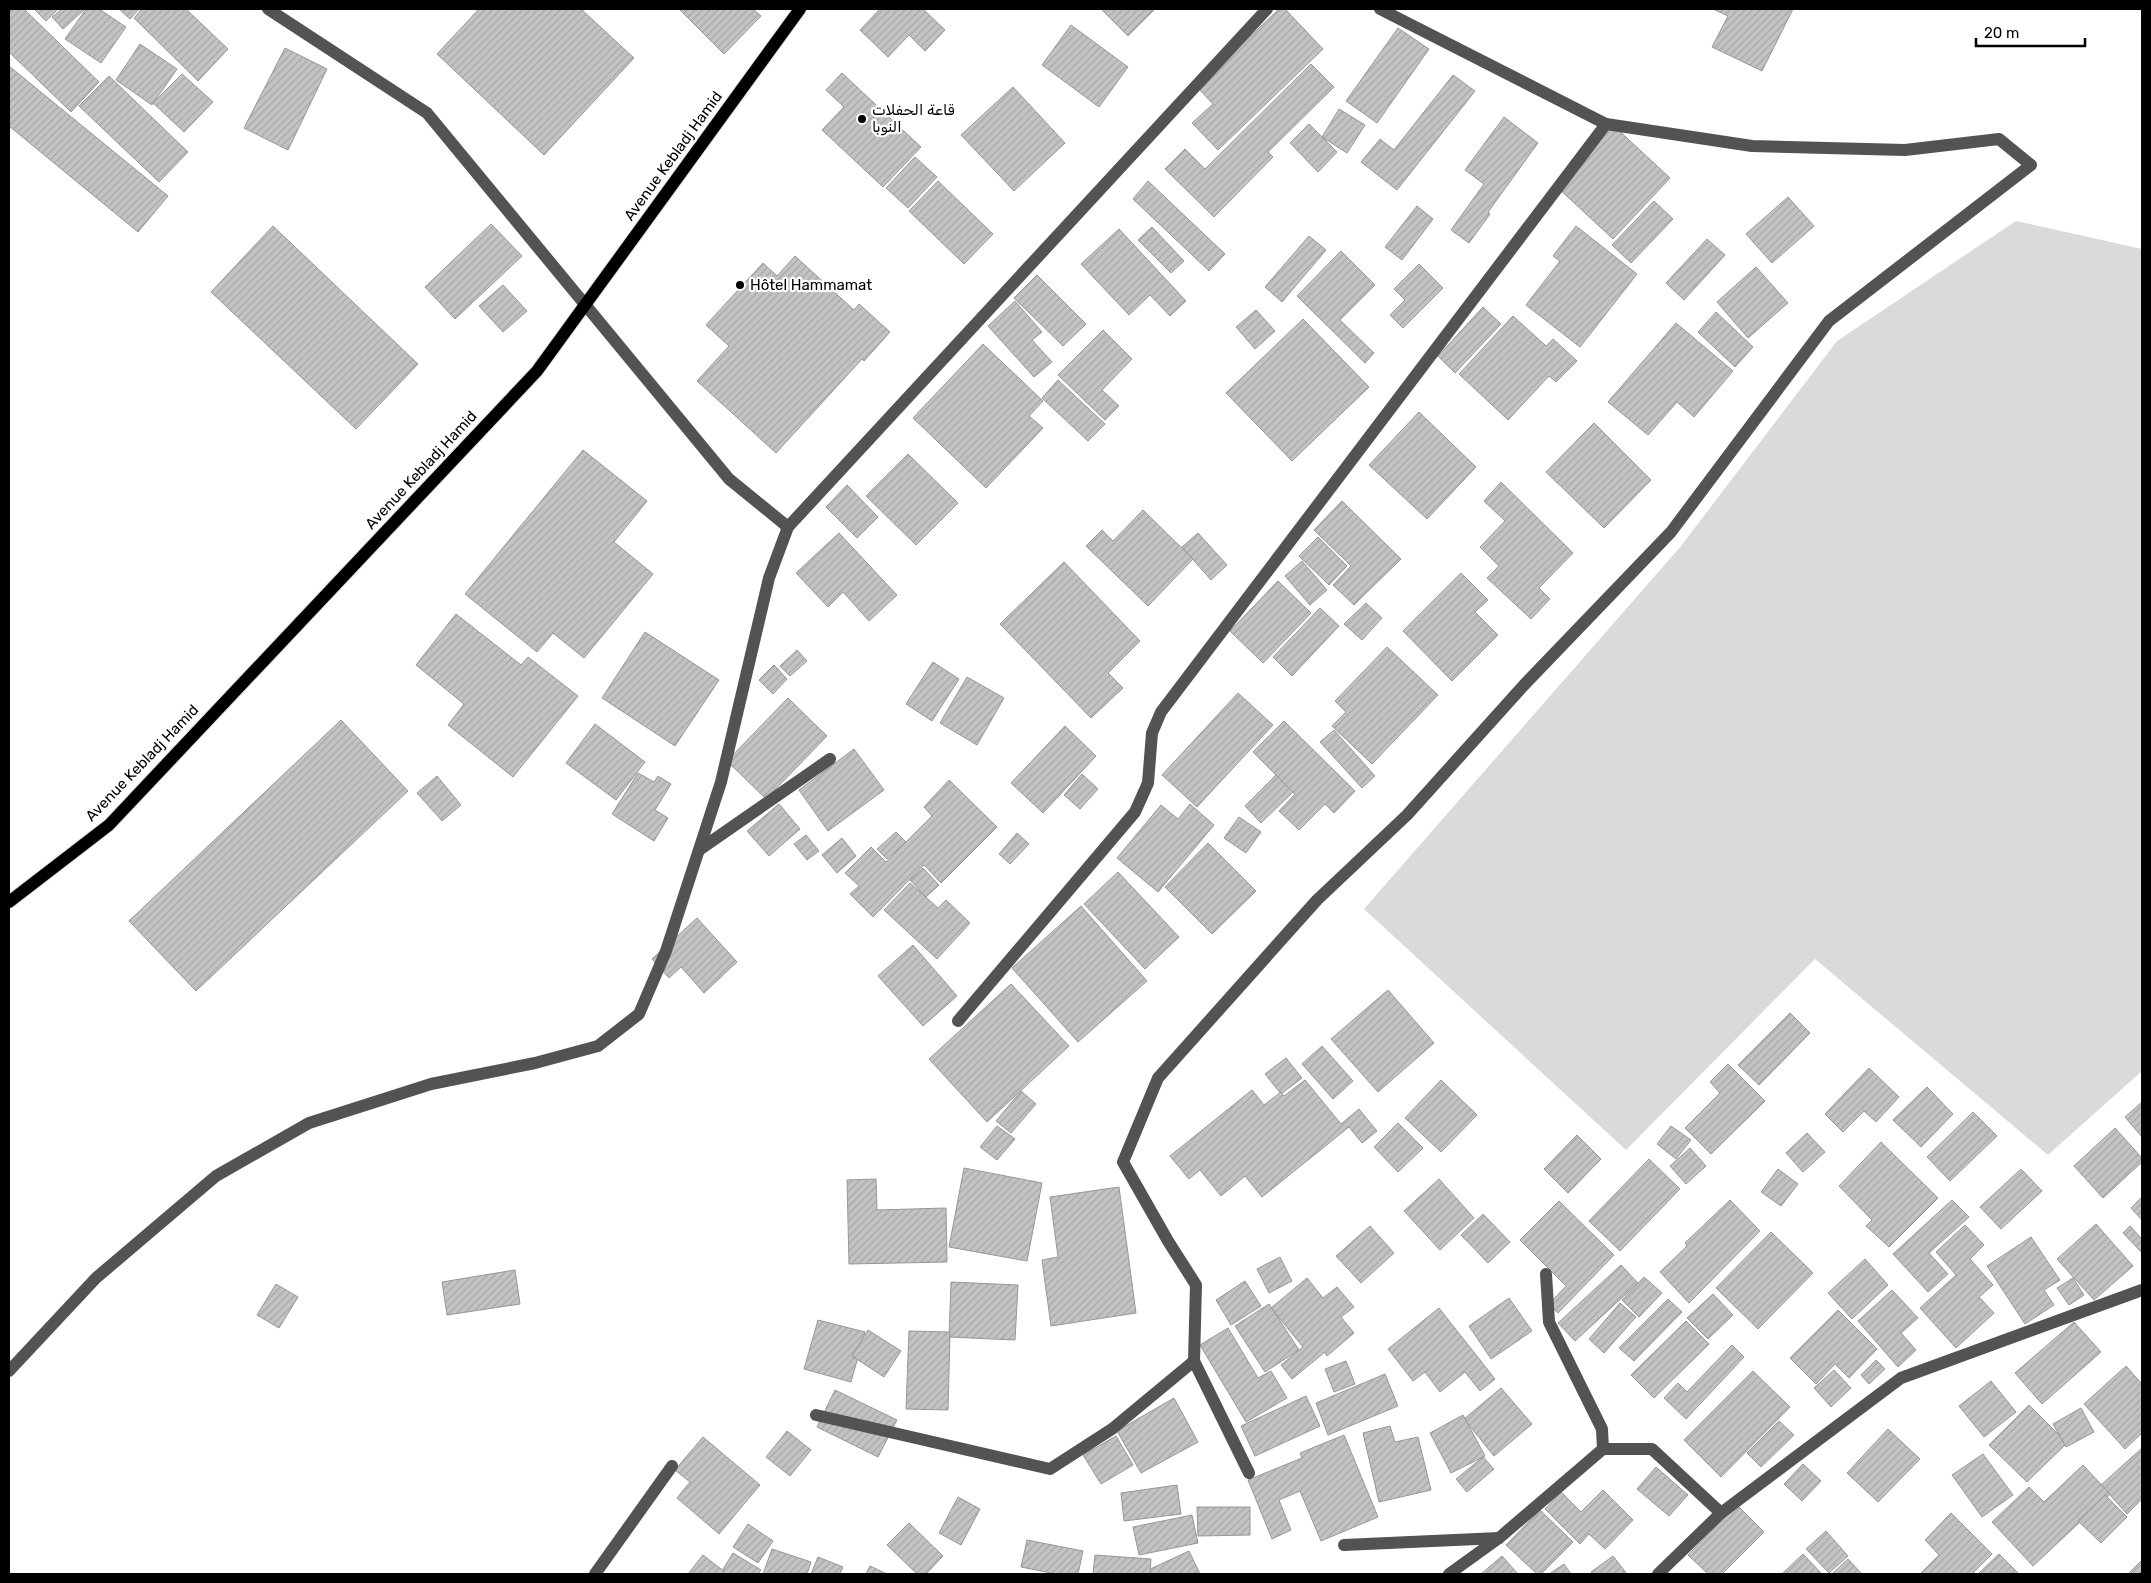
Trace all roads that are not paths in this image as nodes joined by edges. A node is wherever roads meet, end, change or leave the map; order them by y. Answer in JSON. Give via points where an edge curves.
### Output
{"nodes":[{"id":1,"x":268,"y":9,"type":"edge"},
{"id":2,"x":800,"y":9,"type":"edge"},
{"id":3,"x":1267,"y":9,"type":"edge"},
{"id":4,"x":1380,"y":9,"type":"edge"},
{"id":5,"x":1606,"y":124,"type":"junction"},
{"id":6,"x":586,"y":304,"type":"junction"},
{"id":7,"x":788,"y":527,"type":"junction"},
{"id":8,"x":830,"y":759,"type":"dead end"},
{"id":9,"x":698,"y":850,"type":"junction"},
{"id":10,"x":9,"y":902,"type":"edge"},
{"id":11,"x":958,"y":1021,"type":"dead end"},
{"id":12,"x":1546,"y":1274,"type":"dead end"},
{"id":13,"x":2142,"y":1290,"type":"edge"},
{"id":14,"x":1194,"y":1361,"type":"junction"},
{"id":15,"x":9,"y":1371,"type":"edge"},
{"id":16,"x":816,"y":1415,"type":"dead end"},
{"id":17,"x":1604,"y":1449,"type":"junction"},
{"id":18,"x":672,"y":1466,"type":"dead end"},
{"id":19,"x":1249,"y":1473,"type":"dead end"},
{"id":20,"x":1721,"y":1513,"type":"junction"},
{"id":21,"x":1499,"y":1538,"type":"junction"},
{"id":22,"x":1344,"y":1544,"type":"dead end"},
{"id":23,"x":595,"y":1574,"type":"edge"},
{"id":24,"x":1449,"y":1574,"type":"edge"},
{"id":25,"x":1658,"y":1574,"type":"edge"}],
"edges":[{"from":1,"to":6,"type":"street","via":[[427,113]]},
{"from":2,"to":6,"type":"main road","name":"Avenue Kebladj Hamid"},
{"from":3,"to":7,"type":"street"},
{"from":4,"to":5,"type":"street"},
{"from":5,"to":11,"type":"street","via":[[1160,712],[1152,733],[1148,783],[1135,812]]},
{"from":5,"to":14,"type":"street","via":[[1752,146],[1905,150],[1999,139],[2031,165],[1830,321],[1670,532],[1524,684],[1407,815],[1317,900],[1158,1078],[1123,1162],[1196,1285]]},
{"from":6,"to":7,"type":"street","via":[[729,479]]},
{"from":6,"to":10,"type":"main road","name":"Avenue Kebladj Hamid","via":[[537,371],[109,825]]},
{"from":7,"to":9,"type":"street","via":[[769,578],[721,782]]},
{"from":8,"to":9,"type":"street"},
{"from":9,"to":15,"type":"street","via":[[666,951],[639,1014],[598,1046],[535,1064],[431,1084],[309,1123],[216,1176],[96,1278]]},
{"from":12,"to":17,"type":"street","via":[[1549,1322],[1602,1429]]},
{"from":13,"to":20,"type":"street","via":[[1901,1378]]},
{"from":14,"to":16,"type":"street","via":[[1112,1429],[1050,1469]]},
{"from":14,"to":19,"type":"street"},
{"from":17,"to":20,"type":"street","via":[[1652,1449]]},
{"from":17,"to":21,"type":"street"},
{"from":18,"to":23,"type":"street"},
{"from":20,"to":25,"type":"street"},
{"from":21,"to":22,"type":"street"},
{"from":21,"to":24,"type":"street"}]}
